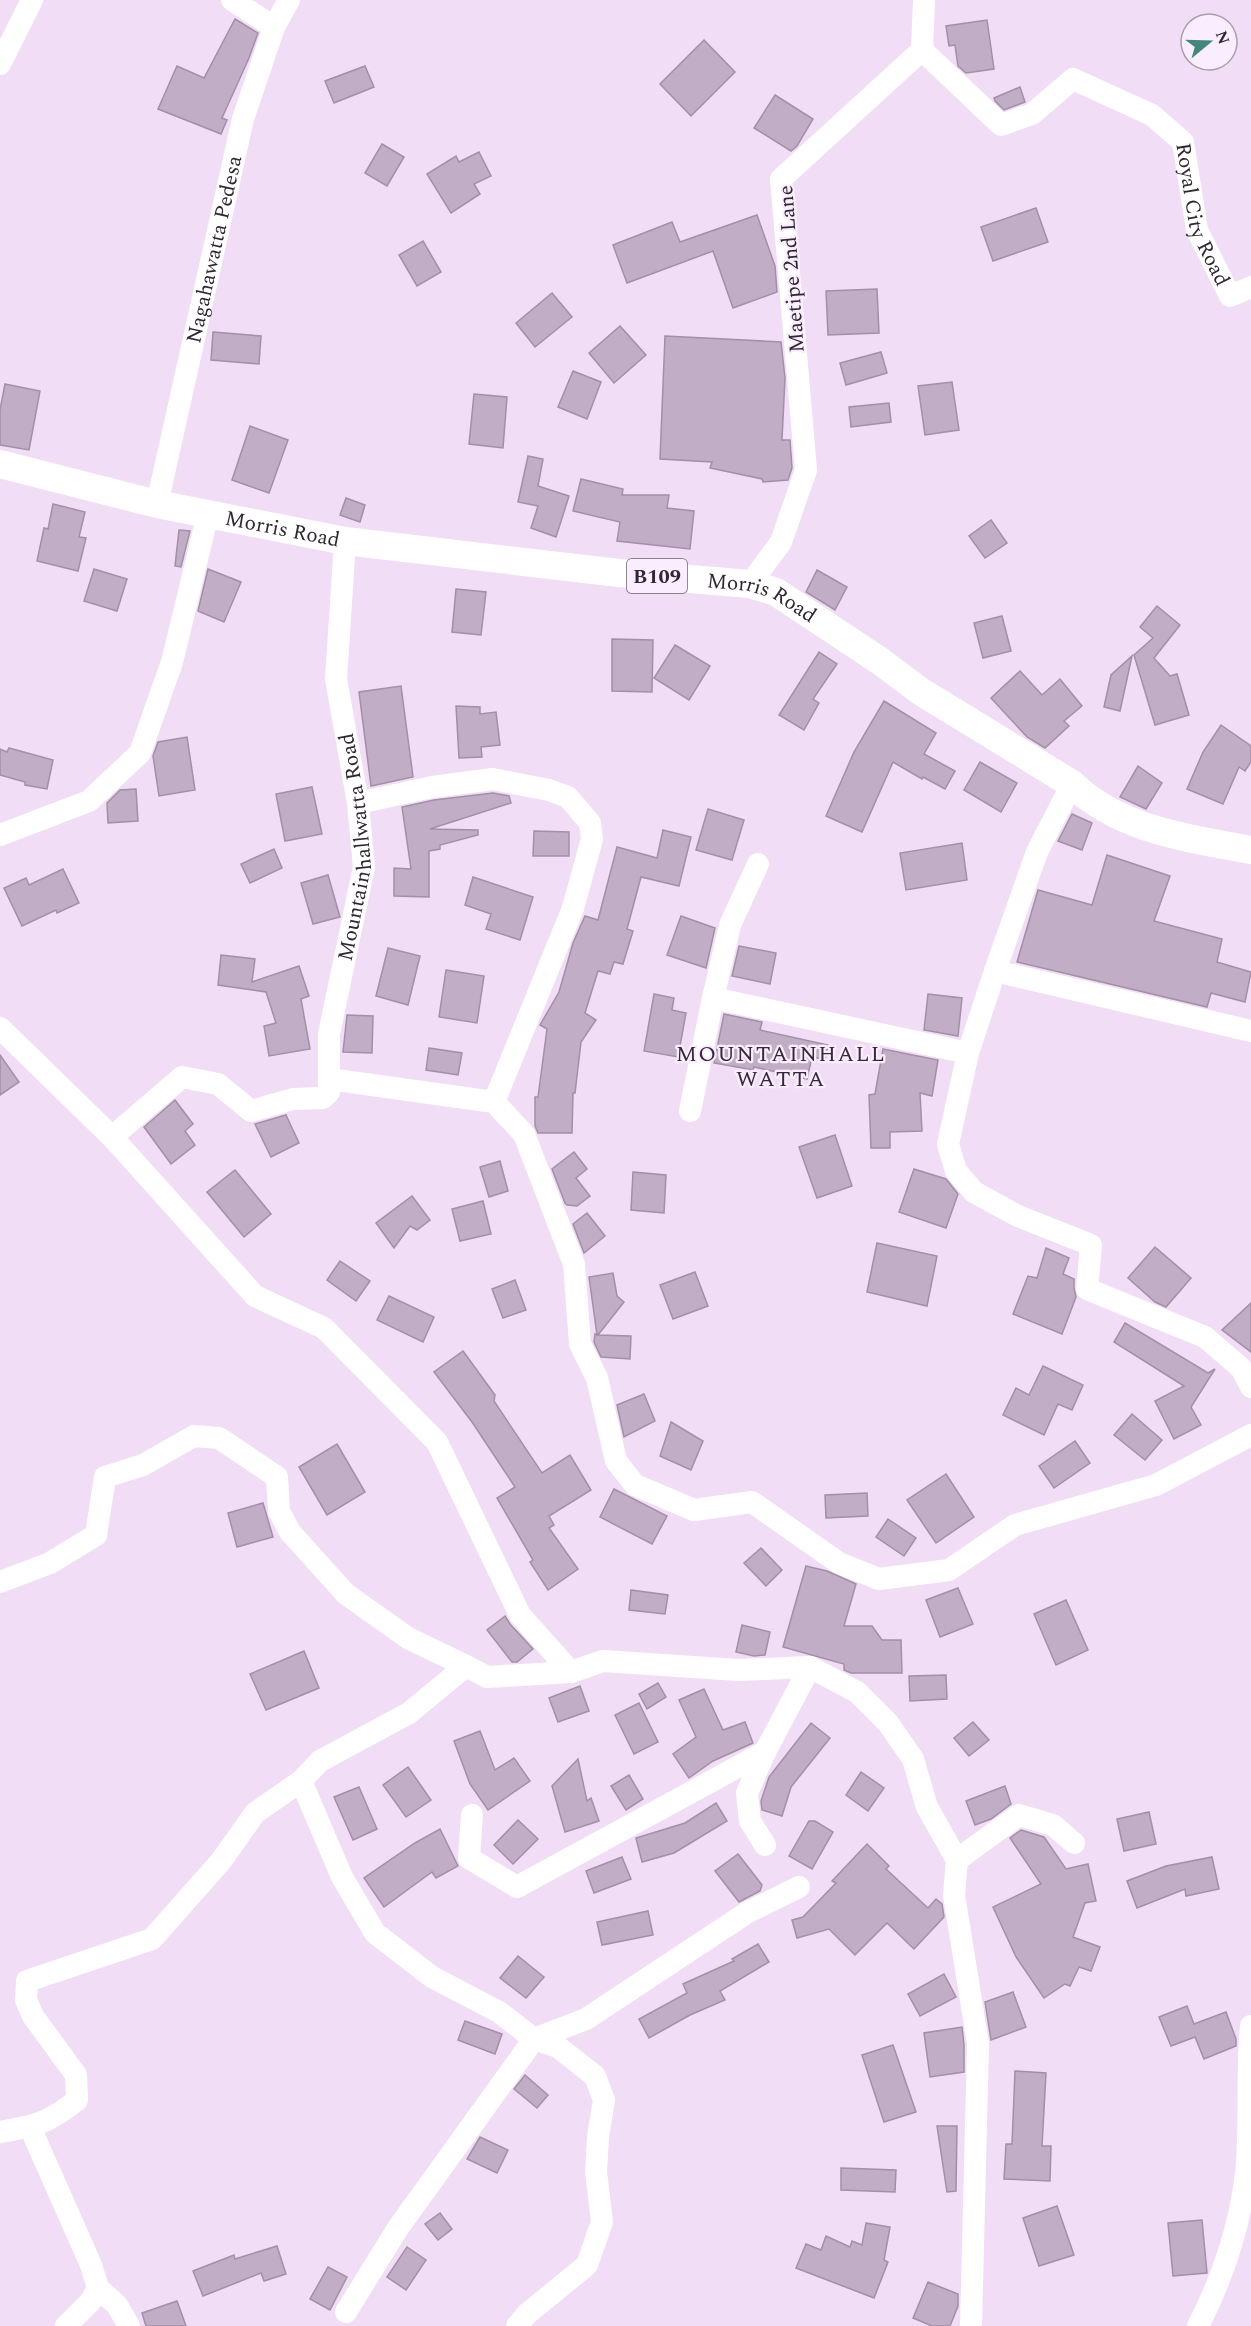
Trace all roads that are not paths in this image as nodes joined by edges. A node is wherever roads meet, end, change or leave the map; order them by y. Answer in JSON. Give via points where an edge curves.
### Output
{"nodes":[{"id":1,"x":32,"y":0,"type":"edge"},
{"id":2,"x":232,"y":0,"type":"edge"},
{"id":3,"x":289,"y":0,"type":"edge"},
{"id":4,"x":924,"y":0,"type":"edge"},
{"id":5,"x":274,"y":27,"type":"junction"},
{"id":6,"x":922,"y":50,"type":"junction"},
{"id":7,"x":0,"y":64,"type":"edge"},
{"id":8,"x":1251,"y":287,"type":"edge"},
{"id":9,"x":0,"y":464,"type":"edge"},
{"id":10,"x":157,"y":504,"type":"junction"},
{"id":11,"x":208,"y":514,"type":"junction"},
{"id":12,"x":345,"y":541,"type":"junction"},
{"id":13,"x":750,"y":584,"type":"junction"},
{"id":14,"x":1072,"y":784,"type":"junction"},
{"id":15,"x":358,"y":803,"type":"junction"},
{"id":16,"x":0,"y":835,"type":"edge"},
{"id":17,"x":1251,"y":850,"type":"edge"},
{"id":18,"x":758,"y":864,"type":"dead end"},
{"id":19,"x":995,"y":971,"type":"junction"},
{"id":20,"x":713,"y":998,"type":"junction"},
{"id":21,"x":0,"y":1028,"type":"edge"},
{"id":22,"x":1251,"y":1031,"type":"edge"},
{"id":23,"x":968,"y":1053,"type":"junction"},
{"id":24,"x":329,"y":1079,"type":"junction"},
{"id":25,"x":494,"y":1102,"type":"junction"},
{"id":26,"x":690,"y":1111,"type":"dead end"},
{"id":27,"x":112,"y":1137,"type":"junction"},
{"id":28,"x":1251,"y":1387,"type":"edge"},
{"id":29,"x":1251,"y":1435,"type":"edge"},
{"id":30,"x":0,"y":1582,"type":"edge"},
{"id":31,"x":466,"y":1666,"type":"junction"},
{"id":32,"x":810,"y":1666,"type":"junction"},
{"id":33,"x":571,"y":1672,"type":"junction"},
{"id":34,"x":765,"y":1752,"type":"junction"},
{"id":35,"x":301,"y":1781,"type":"junction"},
{"id":36,"x":472,"y":1815,"type":"dead end"},
{"id":37,"x":1074,"y":1842,"type":"dead end"},
{"id":38,"x":765,"y":1845,"type":"dead end"},
{"id":39,"x":957,"y":1860,"type":"junction"},
{"id":40,"x":799,"y":1887,"type":"dead end"},
{"id":41,"x":1251,"y":2026,"type":"edge"},
{"id":42,"x":534,"y":2039,"type":"junction"},
{"id":43,"x":30,"y":2127,"type":"junction"},
{"id":44,"x":0,"y":2132,"type":"edge"},
{"id":45,"x":98,"y":2289,"type":"junction"},
{"id":46,"x":346,"y":2312,"type":"dead end"},
{"id":47,"x":66,"y":2326,"type":"edge"},
{"id":48,"x":129,"y":2326,"type":"edge"},
{"id":49,"x":517,"y":2326,"type":"edge"},
{"id":50,"x":971,"y":2326,"type":"edge"},
{"id":51,"x":1198,"y":2326,"type":"edge"}],
"edges":[{"from":1,"to":7,"type":"street"},
{"from":2,"to":5,"type":"street"},
{"from":3,"to":5,"type":"street","name":"Nagahawatta Pedesa"},
{"from":4,"to":6,"type":"street"},
{"from":5,"to":10,"type":"street","name":"Nagahawatta Pedesa","via":[[243,119]]},
{"from":6,"to":8,"type":"street","name":"Royal City Road","via":[[1001,125],[1032,114],[1073,79],[1152,115],[1183,142],[1197,230],[1230,296]]},
{"from":6,"to":13,"type":"street","name":"Maetipe 2nd Lane","via":[[781,179],[806,470],[781,542]]},
{"from":9,"to":10,"type":"main road","name":"Morris Road","number":"B109"},
{"from":10,"to":11,"type":"main road","name":"Morris Road","number":"B109"},
{"from":11,"to":12,"type":"main road","name":"Morris Road","number":"B109"},
{"from":11,"to":16,"type":"street","via":[[172,662],[140,753],[89,801]]},
{"from":12,"to":13,"type":"main road","name":"Morris Road","number":"B109"},
{"from":12,"to":15,"type":"street","name":"Mountainhallwatta Road","via":[[336,679]]},
{"from":13,"to":14,"type":"main road","name":"Morris Road","number":"B109","via":[[776,592],[920,691]]},
{"from":14,"to":17,"type":"main road","name":"Morris Road","number":"B109","via":[[1127,821],[1180,837]]},
{"from":14,"to":19,"type":"street","via":[[1037,852]]},
{"from":15,"to":24,"type":"street","name":"Mountainhallwatta Road","via":[[364,867],[329,1034]]},
{"from":15,"to":25,"type":"street","via":[[493,779],[549,789],[568,797],[590,823],[592,839],[573,908]]},
{"from":18,"to":20,"type":"street","via":[[730,925]]},
{"from":19,"to":22,"type":"street"},
{"from":19,"to":23,"type":"street"},
{"from":20,"to":23,"type":"street"},
{"from":20,"to":26,"type":"street"},
{"from":21,"to":27,"type":"street"},
{"from":23,"to":28,"type":"street","via":[[948,1144],[956,1171],[974,1192],[1018,1216],[1091,1245],[1088,1289],[1205,1337],[1241,1368]]},
{"from":24,"to":25,"type":"street"},
{"from":24,"to":27,"type":"street","via":[[329,1092],[323,1098],[293,1099],[251,1111],[218,1084],[182,1077]]},
{"from":25,"to":29,"type":"street","via":[[524,1134],[574,1264],[580,1344],[597,1378],[616,1461],[635,1485],[694,1510],[752,1502],[839,1563],[879,1579],[949,1569],[1015,1525],[1156,1485]]},
{"from":27,"to":33,"type":"street","via":[[255,1296],[324,1328],[437,1442],[520,1616]]},
{"from":30,"to":31,"type":"street","via":[[50,1563],[96,1535],[105,1477],[143,1465],[194,1437],[219,1438],[277,1477],[279,1511],[290,1532],[346,1594],[408,1638]]},
{"from":31,"to":33,"type":"street","via":[[487,1677]]},
{"from":31,"to":35,"type":"street","via":[[409,1713],[320,1761]]},
{"from":32,"to":33,"type":"street","via":[[738,1670],[603,1661]]},
{"from":32,"to":34,"type":"street"},
{"from":32,"to":39,"type":"street","via":[[857,1692],[888,1723],[913,1759],[927,1807]]},
{"from":34,"to":36,"type":"street","via":[[517,1887],[470,1858]]},
{"from":34,"to":38,"type":"street","via":[[747,1793],[750,1821]]},
{"from":35,"to":42,"type":"street","via":[[342,1877],[375,1933],[432,1977],[499,2012]]},
{"from":35,"to":43,"type":"street","via":[[255,1813],[221,1861],[152,1939],[27,1981],[26,2000],[33,2016],[76,2076],[77,2100],[57,2117]]},
{"from":37,"to":39,"type":"street","via":[[1053,1824],[1018,1815]]},
{"from":39,"to":50,"type":"street","via":[[954,1895],[978,2044]]},
{"from":40,"to":42,"type":"street","via":[[748,1912],[586,2019]]},
{"from":41,"to":51,"type":"street","via":[[1246,2173],[1231,2246]]},
{"from":42,"to":46,"type":"street","via":[[398,2228]]},
{"from":42,"to":49,"type":"street","via":[[558,2047],[595,2076],[604,2100],[596,2172],[602,2222],[587,2265]]},
{"from":43,"to":44,"type":"street"},
{"from":43,"to":45,"type":"street"},
{"from":45,"to":47,"type":"street"},
{"from":45,"to":48,"type":"street","via":[[117,2305]]}]}
